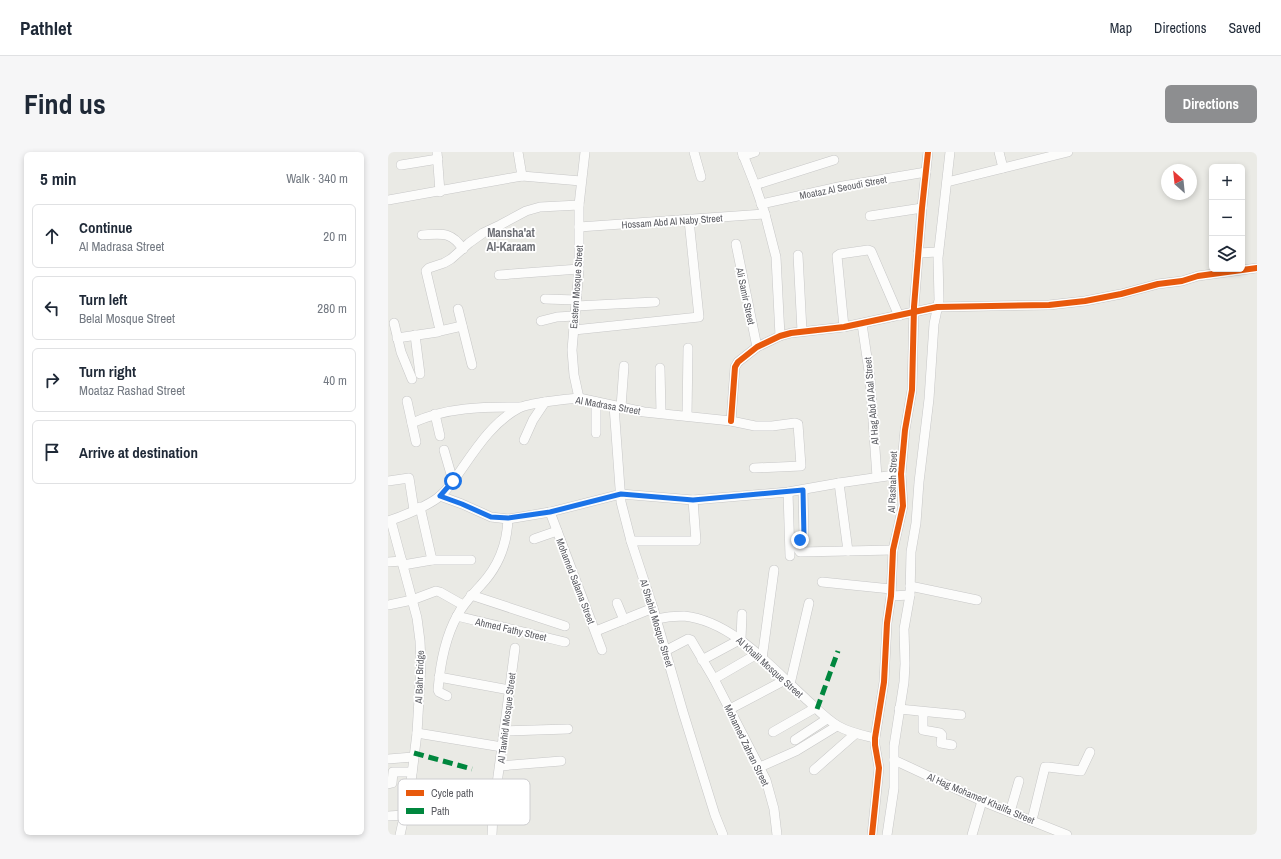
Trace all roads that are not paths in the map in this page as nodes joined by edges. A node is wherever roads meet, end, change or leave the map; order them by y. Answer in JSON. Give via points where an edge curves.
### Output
{"nodes":[{"id":1,"x":518,"y":152,"type":"edge"},
{"id":2,"x":585,"y":152,"type":"edge"},
{"id":3,"x":694,"y":152,"type":"edge"},
{"id":4,"x":755,"y":152,"type":"edge"},
{"id":5,"x":928,"y":152,"type":"edge"},
{"id":6,"x":950,"y":152,"type":"edge"},
{"id":7,"x":999,"y":152,"type":"edge"},
{"id":8,"x":1026,"y":152,"type":"edge"},
{"id":9,"x":1068,"y":152,"type":"edge"},
{"id":10,"x":743,"y":154,"type":"edge"},
{"id":11,"x":438,"y":156,"type":"edge"},
{"id":12,"x":834,"y":160,"type":"dead end"},
{"id":13,"x":1029,"y":162,"type":"junction"},
{"id":14,"x":401,"y":165,"type":"dead end"},
{"id":15,"x":1003,"y":168,"type":"junction"},
{"id":16,"x":926,"y":172,"type":"junction"},
{"id":17,"x":522,"y":176,"type":"junction"},
{"id":18,"x":702,"y":177,"type":"dead end"},
{"id":19,"x":581,"y":181,"type":"junction"},
{"id":20,"x":948,"y":182,"type":"junction"},
{"id":21,"x":755,"y":184,"type":"junction"},
{"id":22,"x":440,"y":192,"type":"junction"},
{"id":23,"x":388,"y":200,"type":"edge"},
{"id":24,"x":579,"y":204,"type":"junction"},
{"id":25,"x":761,"y":204,"type":"junction"},
{"id":26,"x":922,"y":208,"type":"junction"},
{"id":27,"x":765,"y":214,"type":"junction"},
{"id":28,"x":870,"y":216,"type":"dead end"},
{"id":29,"x":689,"y":220,"type":"junction"},
{"id":30,"x":579,"y":227,"type":"junction"},
{"id":31,"x":422,"y":235,"type":"dead end"},
{"id":32,"x":736,"y":244,"type":"dead end"},
{"id":33,"x":463,"y":249,"type":"junction"},
{"id":34,"x":928,"y":252,"type":"junction"},
{"id":35,"x":798,"y":255,"type":"dead end"},
{"id":36,"x":579,"y":268,"type":"junction"},
{"id":37,"x":1257,"y":268,"type":"edge"},
{"id":38,"x":499,"y":275,"type":"dead end"},
{"id":39,"x":545,"y":299,"type":"dead end"},
{"id":40,"x":655,"y":302,"type":"dead end"},
{"id":41,"x":577,"y":303,"type":"junction"},
{"id":42,"x":935,"y":308,"type":"junction"},
{"id":43,"x":458,"y":309,"type":"dead end"},
{"id":44,"x":916,"y":312,"type":"junction"},
{"id":45,"x":574,"y":316,"type":"junction"},
{"id":46,"x":899,"y":316,"type":"junction"},
{"id":47,"x":541,"y":321,"type":"dead end"},
{"id":48,"x":394,"y":323,"type":"dead end"},
{"id":49,"x":862,"y":324,"type":"junction"},
{"id":50,"x":462,"y":326,"type":"junction"},
{"id":51,"x":844,"y":328,"type":"junction"},
{"id":52,"x":574,"y":330,"type":"junction"},
{"id":53,"x":440,"y":331,"type":"junction"},
{"id":54,"x":802,"y":331,"type":"junction"},
{"id":55,"x":415,"y":335,"type":"junction"},
{"id":56,"x":780,"y":336,"type":"junction"},
{"id":57,"x":397,"y":338,"type":"junction"},
{"id":58,"x":757,"y":347,"type":"junction"},
{"id":59,"x":688,"y":348,"type":"dead end"},
{"id":60,"x":472,"y":365,"type":"dead end"},
{"id":61,"x":624,"y":366,"type":"dead end"},
{"id":62,"x":660,"y":368,"type":"dead end"},
{"id":63,"x":579,"y":398,"type":"junction"},
{"id":64,"x":407,"y":401,"type":"dead end"},
{"id":65,"x":546,"y":402,"type":"junction"},
{"id":66,"x":596,"y":402,"type":"junction"},
{"id":67,"x":520,"y":407,"type":"junction"},
{"id":68,"x":618,"y":407,"type":"junction"},
{"id":69,"x":661,"y":413,"type":"junction"},
{"id":70,"x":435,"y":414,"type":"junction"},
{"id":71,"x":687,"y":416,"type":"junction"},
{"id":72,"x":731,"y":421,"type":"junction"},
{"id":73,"x":412,"y":423,"type":"junction"},
{"id":74,"x":596,"y":434,"type":"dead end"},
{"id":75,"x":440,"y":436,"type":"dead end"},
{"id":76,"x":524,"y":440,"type":"dead end"},
{"id":77,"x":416,"y":442,"type":"dead end"},
{"id":78,"x":444,"y":450,"type":"dead end"},
{"id":79,"x":754,"y":468,"type":"dead end"},
{"id":80,"x":902,"y":474,"type":"junction"},
{"id":81,"x":877,"y":477,"type":"junction"},
{"id":82,"x":388,"y":481,"type":"edge"},
{"id":83,"x":453,"y":481,"type":"junction"},
{"id":84,"x":839,"y":482,"type":"junction"},
{"id":85,"x":803,"y":490,"type":"junction"},
{"id":86,"x":788,"y":492,"type":"junction"},
{"id":87,"x":621,"y":494,"type":"junction"},
{"id":88,"x":440,"y":496,"type":"junction"},
{"id":89,"x":693,"y":500,"type":"junction"},
{"id":90,"x":417,"y":509,"type":"junction"},
{"id":91,"x":550,"y":512,"type":"junction"},
{"id":92,"x":508,"y":518,"type":"junction"},
{"id":93,"x":389,"y":521,"type":"edge"},
{"id":94,"x":557,"y":531,"type":"junction"},
{"id":95,"x":534,"y":539,"type":"dead end"},
{"id":96,"x":631,"y":541,"type":"junction"},
{"id":97,"x":893,"y":550,"type":"junction"},
{"id":98,"x":848,"y":551,"type":"junction"},
{"id":99,"x":790,"y":556,"type":"dead end"},
{"id":100,"x":432,"y":560,"type":"junction"},
{"id":101,"x":470,"y":560,"type":"dead end"},
{"id":102,"x":388,"y":562,"type":"edge"},
{"id":103,"x":402,"y":563,"type":"junction"},
{"id":104,"x":774,"y":570,"type":"dead end"},
{"id":105,"x":822,"y":582,"type":"dead end"},
{"id":106,"x":909,"y":592,"type":"junction"},
{"id":107,"x":893,"y":593,"type":"junction"},
{"id":108,"x":471,"y":595,"type":"junction"},
{"id":109,"x":412,"y":600,"type":"junction"},
{"id":110,"x":977,"y":600,"type":"dead end"},
{"id":111,"x":617,"y":603,"type":"dead end"},
{"id":112,"x":809,"y":603,"type":"dead end"},
{"id":113,"x":388,"y":605,"type":"edge"},
{"id":114,"x":464,"y":605,"type":"junction"},
{"id":115,"x":653,"y":608,"type":"junction"},
{"id":116,"x":742,"y":614,"type":"dead end"},
{"id":117,"x":457,"y":616,"type":"junction"},
{"id":118,"x":656,"y":619,"type":"junction"},
{"id":119,"x":624,"y":620,"type":"junction"},
{"id":120,"x":565,"y":626,"type":"dead end"},
{"id":121,"x":596,"y":631,"type":"junction"},
{"id":122,"x":741,"y":639,"type":"junction"},
{"id":123,"x":565,"y":642,"type":"dead end"},
{"id":124,"x":515,"y":648,"type":"dead end"},
{"id":125,"x":602,"y":650,"type":"dead end"},
{"id":126,"x":665,"y":651,"type":"junction"},
{"id":127,"x":760,"y":656,"type":"junction"},
{"id":128,"x":702,"y":660,"type":"junction"},
{"id":129,"x":439,"y":678,"type":"junction"},
{"id":130,"x":714,"y":679,"type":"junction"},
{"id":131,"x":788,"y":682,"type":"junction"},
{"id":132,"x":510,"y":690,"type":"junction"},
{"id":133,"x":447,"y":696,"type":"dead end"},
{"id":134,"x":815,"y":708,"type":"junction"},
{"id":135,"x":730,"y":709,"type":"junction"},
{"id":136,"x":899,"y":709,"type":"junction"},
{"id":137,"x":923,"y":712,"type":"junction"},
{"id":138,"x":961,"y":715,"type":"dead end"},
{"id":139,"x":828,"y":719,"type":"junction"},
{"id":140,"x":837,"y":726,"type":"junction"},
{"id":141,"x":568,"y":730,"type":"dead end"},
{"id":142,"x":504,"y":731,"type":"junction"},
{"id":143,"x":774,"y":732,"type":"dead end"},
{"id":144,"x":417,"y":733,"type":"junction"},
{"id":145,"x":855,"y":734,"type":"junction"},
{"id":146,"x":795,"y":740,"type":"dead end"},
{"id":147,"x":882,"y":744,"type":"junction"},
{"id":148,"x":952,"y":745,"type":"dead end"},
{"id":149,"x":502,"y":747,"type":"junction"},
{"id":150,"x":1090,"y":752,"type":"dead end"},
{"id":151,"x":413,"y":758,"type":"junction"},
{"id":152,"x":388,"y":759,"type":"edge"},
{"id":153,"x":894,"y":760,"type":"junction"},
{"id":154,"x":561,"y":761,"type":"dead end"},
{"id":155,"x":500,"y":766,"type":"junction"},
{"id":156,"x":760,"y":767,"type":"junction"},
{"id":157,"x":814,"y":770,"type":"dead end"},
{"id":158,"x":412,"y":772,"type":"junction"},
{"id":159,"x":411,"y":779,"type":"edge"},
{"id":160,"x":498,"y":779,"type":"edge"},
{"id":161,"x":1018,"y":781,"type":"dead end"},
{"id":162,"x":388,"y":784,"type":"edge"},
{"id":163,"x":982,"y":801,"type":"junction"},
{"id":164,"x":1010,"y":812,"type":"junction"},
{"id":165,"x":398,"y":815,"type":"edge"},
{"id":166,"x":388,"y":816,"type":"edge"},
{"id":167,"x":1032,"y":820,"type":"junction"},
{"id":168,"x":402,"y":825,"type":"edge"},
{"id":169,"x":492,"y":825,"type":"edge"},
{"id":170,"x":400,"y":835,"type":"edge"},
{"id":171,"x":492,"y":835,"type":"edge"},
{"id":172,"x":723,"y":835,"type":"edge"},
{"id":173,"x":777,"y":835,"type":"edge"},
{"id":174,"x":872,"y":835,"type":"edge"},
{"id":175,"x":887,"y":835,"type":"edge"},
{"id":176,"x":972,"y":835,"type":"edge"},
{"id":177,"x":1067,"y":835,"type":"edge"}],
"edges":[{"from":1,"to":17,"type":"street"},
{"from":2,"to":19,"type":"street","name":"Eastern Mosque Street"},
{"from":3,"to":18,"type":"street"},
{"from":4,"to":10,"type":"street"},
{"from":5,"to":16,"type":"street","name":"Al Rashah Street"},
{"from":6,"to":20,"type":"street","name":"Al Rashah Street"},
{"from":7,"to":15,"type":"street"},
{"from":8,"to":13,"type":"street"},
{"from":9,"to":13,"type":"street"},
{"from":10,"to":21,"type":"street"},
{"from":11,"to":14,"type":"street"},
{"from":11,"to":22,"type":"street"},
{"from":12,"to":21,"type":"street"},
{"from":13,"to":15,"type":"street"},
{"from":15,"to":20,"type":"street"},
{"from":16,"to":25,"type":"street","name":"Moataz Al Seoudi Street","via":[[843,186]]},
{"from":16,"to":26,"type":"street","name":"Al Rashah Street"},
{"from":17,"to":19,"type":"street"},
{"from":17,"to":22,"type":"street"},
{"from":19,"to":24,"type":"street","name":"Eastern Mosque Street"},
{"from":20,"to":34,"type":"street","name":"Al Rashah Street","via":[[941,220]]},
{"from":21,"to":25,"type":"street"},
{"from":22,"to":23,"type":"street"},
{"from":24,"to":30,"type":"street","name":"Eastern Mosque Street"},
{"from":24,"to":33,"type":"street","via":[[540,207],[526,211],[483,233]]},
{"from":25,"to":27,"type":"street"},
{"from":26,"to":28,"type":"street"},
{"from":26,"to":34,"type":"street","name":"Al Rashah Street"},
{"from":27,"to":29,"type":"street","name":"Hossam Abd Al Naby Street"},
{"from":27,"to":56,"type":"street","via":[[776,257]]},
{"from":29,"to":30,"type":"street","name":"Hossam Abd Al Naby Street"},
{"from":29,"to":52,"type":"street","via":[[700,314],[698,317]]},
{"from":30,"to":36,"type":"street","name":"Eastern Mosque Street"},
{"from":31,"to":33,"type":"street","via":[[448,235],[458,240]]},
{"from":32,"to":58,"type":"street","name":"Ali Samir Street"},
{"from":33,"to":53,"type":"street","via":[[451,259],[426,271]]},
{"from":34,"to":42,"type":"street","name":"Al Rashah Street","via":[[938,271],[939,292]]},
{"from":34,"to":44,"type":"street","name":"Al Rashah Street"},
{"from":35,"to":54,"type":"street"},
{"from":36,"to":38,"type":"street"},
{"from":36,"to":41,"type":"street","name":"Eastern Mosque Street"},
{"from":37,"to":42,"type":"street","via":[[1198,276],[1079,302]]},
{"from":39,"to":41,"type":"street"},
{"from":40,"to":41,"type":"street"},
{"from":41,"to":45,"type":"street","name":"Eastern Mosque Street"},
{"from":42,"to":44,"type":"street"},
{"from":42,"to":106,"type":"street","name":"Al Rashah Street","via":[[929,398],[911,552]]},
{"from":43,"to":50,"type":"street"},
{"from":44,"to":46,"type":"street"},
{"from":44,"to":80,"type":"street","name":"Al Rashah Street","via":[[912,390]]},
{"from":45,"to":47,"type":"street"},
{"from":45,"to":52,"type":"street","name":"Eastern Mosque Street"},
{"from":46,"to":49,"type":"street"},
{"from":46,"to":51,"type":"street","via":[[871,251],[840,254],[838,256]]},
{"from":48,"to":57,"type":"street"},
{"from":49,"to":51,"type":"street"},
{"from":49,"to":81,"type":"street","name":"Al Hag Abd Al Aal Street","via":[[870,378]]},
{"from":50,"to":53,"type":"street"},
{"from":50,"to":60,"type":"street"},
{"from":51,"to":54,"type":"street"},
{"from":52,"to":63,"type":"street","name":"Eastern Mosque Street","via":[[572,350]]},
{"from":53,"to":55,"type":"street"},
{"from":54,"to":56,"type":"street"},
{"from":55,"to":57,"type":"street"},
{"from":55,"to":57,"type":"street","via":[[416,377],[401,352]]},
{"from":56,"to":58,"type":"street"},
{"from":58,"to":72,"type":"street","via":[[738,362],[735,368]]},
{"from":59,"to":71,"type":"street"},
{"from":61,"to":68,"type":"street","name":"Al Shahid Mosque Street"},
{"from":62,"to":69,"type":"street"},
{"from":63,"to":65,"type":"street","name":"Al Madrasa Street"},
{"from":63,"to":66,"type":"street","name":"Al Madrasa Street"},
{"from":64,"to":73,"type":"street"},
{"from":65,"to":67,"type":"street","name":"Al Madrasa Street"},
{"from":65,"to":76,"type":"street","via":[[532,420]]},
{"from":66,"to":68,"type":"street","name":"Al Madrasa Street"},
{"from":66,"to":74,"type":"street"},
{"from":67,"to":70,"type":"street","via":[[472,407]]},
{"from":67,"to":83,"type":"street","name":"Al Madrasa Street","via":[[500,421]]},
{"from":68,"to":69,"type":"street","name":"Al Madrasa Street"},
{"from":68,"to":87,"type":"street","name":"Al Shahid Mosque Street"},
{"from":69,"to":71,"type":"street","name":"Al Madrasa Street"},
{"from":70,"to":73,"type":"street"},
{"from":70,"to":75,"type":"street"},
{"from":71,"to":72,"type":"street","name":"Al Madrasa Street"},
{"from":72,"to":79,"type":"street","name":"Al Madrasa Street","via":[[755,426],[795,423],[798,425],[801,466]]},
{"from":73,"to":77,"type":"street"},
{"from":78,"to":83,"type":"street"},
{"from":80,"to":81,"type":"street"},
{"from":80,"to":97,"type":"street","name":"Al Rashah Street","via":[[903,506]]},
{"from":81,"to":84,"type":"street"},
{"from":82,"to":90,"type":"street","via":[[409,478]]},
{"from":83,"to":88,"type":"street","name":"Al Madrasa Street"},
{"from":84,"to":85,"type":"street"},
{"from":84,"to":98,"type":"street"},
{"from":85,"to":86,"type":"street"},
{"from":85,"to":98,"type":"street","via":[[804,537],[799,540],[798,549],[802,552]]},
{"from":86,"to":89,"type":"street"},
{"from":86,"to":99,"type":"street"},
{"from":87,"to":89,"type":"street"},
{"from":87,"to":91,"type":"street"},
{"from":87,"to":96,"type":"street","name":"Al Shahid Mosque Street"},
{"from":88,"to":90,"type":"street","name":"Al Madrasa Street"},
{"from":88,"to":92,"type":"street","via":[[491,517]]},
{"from":89,"to":96,"type":"street","via":[[696,541]]},
{"from":90,"to":93,"type":"street","name":"Al Madrasa Street"},
{"from":90,"to":100,"type":"street"},
{"from":91,"to":92,"type":"street"},
{"from":91,"to":94,"type":"street","name":"Mohamed Salama Street"},
{"from":92,"to":108,"type":"street","via":[[501,554],[489,575]]},
{"from":93,"to":103,"type":"street","name":"Al Bahr Bridge"},
{"from":94,"to":95,"type":"street"},
{"from":94,"to":121,"type":"street","name":"Mohamed Salama Street"},
{"from":96,"to":115,"type":"street","name":"Al Shahid Mosque Street"},
{"from":97,"to":98,"type":"street"},
{"from":97,"to":107,"type":"street","name":"Al Rashah Street"},
{"from":100,"to":101,"type":"street"},
{"from":100,"to":103,"type":"street"},
{"from":102,"to":103,"type":"street"},
{"from":103,"to":109,"type":"street","name":"Al Bahr Bridge"},
{"from":104,"to":127,"type":"street"},
{"from":105,"to":107,"type":"street"},
{"from":106,"to":107,"type":"street"},
{"from":106,"to":110,"type":"street"},
{"from":106,"to":136,"type":"street","name":"Al Rashah Street","via":[[904,629],[904,682]]},
{"from":107,"to":147,"type":"street","name":"Al Rashah Street","via":[[887,623]]},
{"from":108,"to":114,"type":"street"},
{"from":108,"to":120,"type":"street"},
{"from":109,"to":113,"type":"street"},
{"from":109,"to":114,"type":"street","via":[[438,591]]},
{"from":109,"to":144,"type":"street","name":"Al Bahr Bridge","via":[[417,618],[421,664]]},
{"from":111,"to":119,"type":"street"},
{"from":112,"to":131,"type":"street"},
{"from":114,"to":117,"type":"street"},
{"from":115,"to":118,"type":"street","name":"Al Shahid Mosque Street"},
{"from":115,"to":119,"type":"street"},
{"from":116,"to":122,"type":"street"},
{"from":117,"to":123,"type":"street","name":"Ahmed Fathy Street"},
{"from":117,"to":129,"type":"street","via":[[447,639]]},
{"from":118,"to":122,"type":"street","name":"Al Khalil Mosque Street","via":[[677,616],[696,618]]},
{"from":118,"to":126,"type":"street","name":"Al Shahid Mosque Street"},
{"from":119,"to":121,"type":"street"},
{"from":121,"to":125,"type":"street","name":"Mohamed Salama Street"},
{"from":122,"to":127,"type":"street","name":"Al Khalil Mosque Street"},
{"from":122,"to":128,"type":"street"},
{"from":124,"to":132,"type":"street","name":"Al Tawhid Mosque Street"},
{"from":126,"to":128,"type":"street","name":"Mohamed Zahran Street","via":[[690,639]]},
{"from":126,"to":172,"type":"street","name":"Al Shahid Mosque Street"},
{"from":127,"to":130,"type":"street"},
{"from":127,"to":131,"type":"street","name":"Al Khalil Mosque Street"},
{"from":128,"to":130,"type":"street","name":"Mohamed Zahran Street"},
{"from":129,"to":132,"type":"street"},
{"from":129,"to":133,"type":"street","via":[[438,691]]},
{"from":130,"to":135,"type":"street","name":"Mohamed Zahran Street"},
{"from":131,"to":134,"type":"street","name":"Al Khalil Mosque Street"},
{"from":131,"to":135,"type":"street"},
{"from":132,"to":142,"type":"street","name":"Al Tawhid Mosque Street"},
{"from":134,"to":139,"type":"street","name":"Al Khalil Mosque Street"},
{"from":134,"to":143,"type":"street"},
{"from":135,"to":156,"type":"street","name":"Mohamed Zahran Street"},
{"from":136,"to":137,"type":"street"},
{"from":136,"to":147,"type":"street","name":"Al Rashah Street"},
{"from":137,"to":138,"type":"street"},
{"from":137,"to":148,"type":"street","via":[[923,730],[940,733],[942,743]]},
{"from":139,"to":140,"type":"street","name":"Al Khalil Mosque Street"},
{"from":139,"to":146,"type":"street"},
{"from":140,"to":145,"type":"street","name":"Al Khalil Mosque Street"},
{"from":140,"to":156,"type":"street","via":[[796,751]]},
{"from":141,"to":142,"type":"street"},
{"from":142,"to":149,"type":"street","name":"Al Tawhid Mosque Street"},
{"from":144,"to":149,"type":"street"},
{"from":144,"to":151,"type":"street","name":"Al Bahr Bridge"},
{"from":145,"to":147,"type":"street","name":"Al Khalil Mosque Street"},
{"from":145,"to":157,"type":"street"},
{"from":147,"to":153,"type":"street","name":"Al Rashah Street"},
{"from":147,"to":174,"type":"street","name":"Al Rashah Street"},
{"from":149,"to":155,"type":"street","name":"Al Tawhid Mosque Street"},
{"from":150,"to":167,"type":"street","via":[[1081,772],[1045,767]]},
{"from":151,"to":152,"type":"street"},
{"from":151,"to":158,"type":"street","name":"Al Bahr Bridge"},
{"from":153,"to":163,"type":"street","name":"Al Hag Mohamed Khalifa Street"},
{"from":153,"to":175,"type":"street","name":"Al Rashah Street","via":[[894,788]]},
{"from":154,"to":155,"type":"street"},
{"from":155,"to":160,"type":"street","name":"Al Tawhid Mosque Street"},
{"from":156,"to":173,"type":"street","name":"Mohamed Zahran Street","via":[[771,795]]},
{"from":158,"to":159,"type":"street","name":"Al Bahr Bridge"},
{"from":158,"to":162,"type":"street","via":[[393,772],[392,784]]},
{"from":161,"to":164,"type":"street"},
{"from":163,"to":164,"type":"street","name":"Al Hag Mohamed Khalifa Street"},
{"from":163,"to":176,"type":"street"},
{"from":164,"to":167,"type":"street","name":"Al Hag Mohamed Khalifa Street"},
{"from":165,"to":166,"type":"street"},
{"from":167,"to":177,"type":"street","name":"Al Hag Mohamed Khalifa Street"},
{"from":168,"to":170,"type":"street","name":"Al Bahr Bridge"},
{"from":169,"to":171,"type":"street","name":"Al Tawhid Mosque Street"}]}
